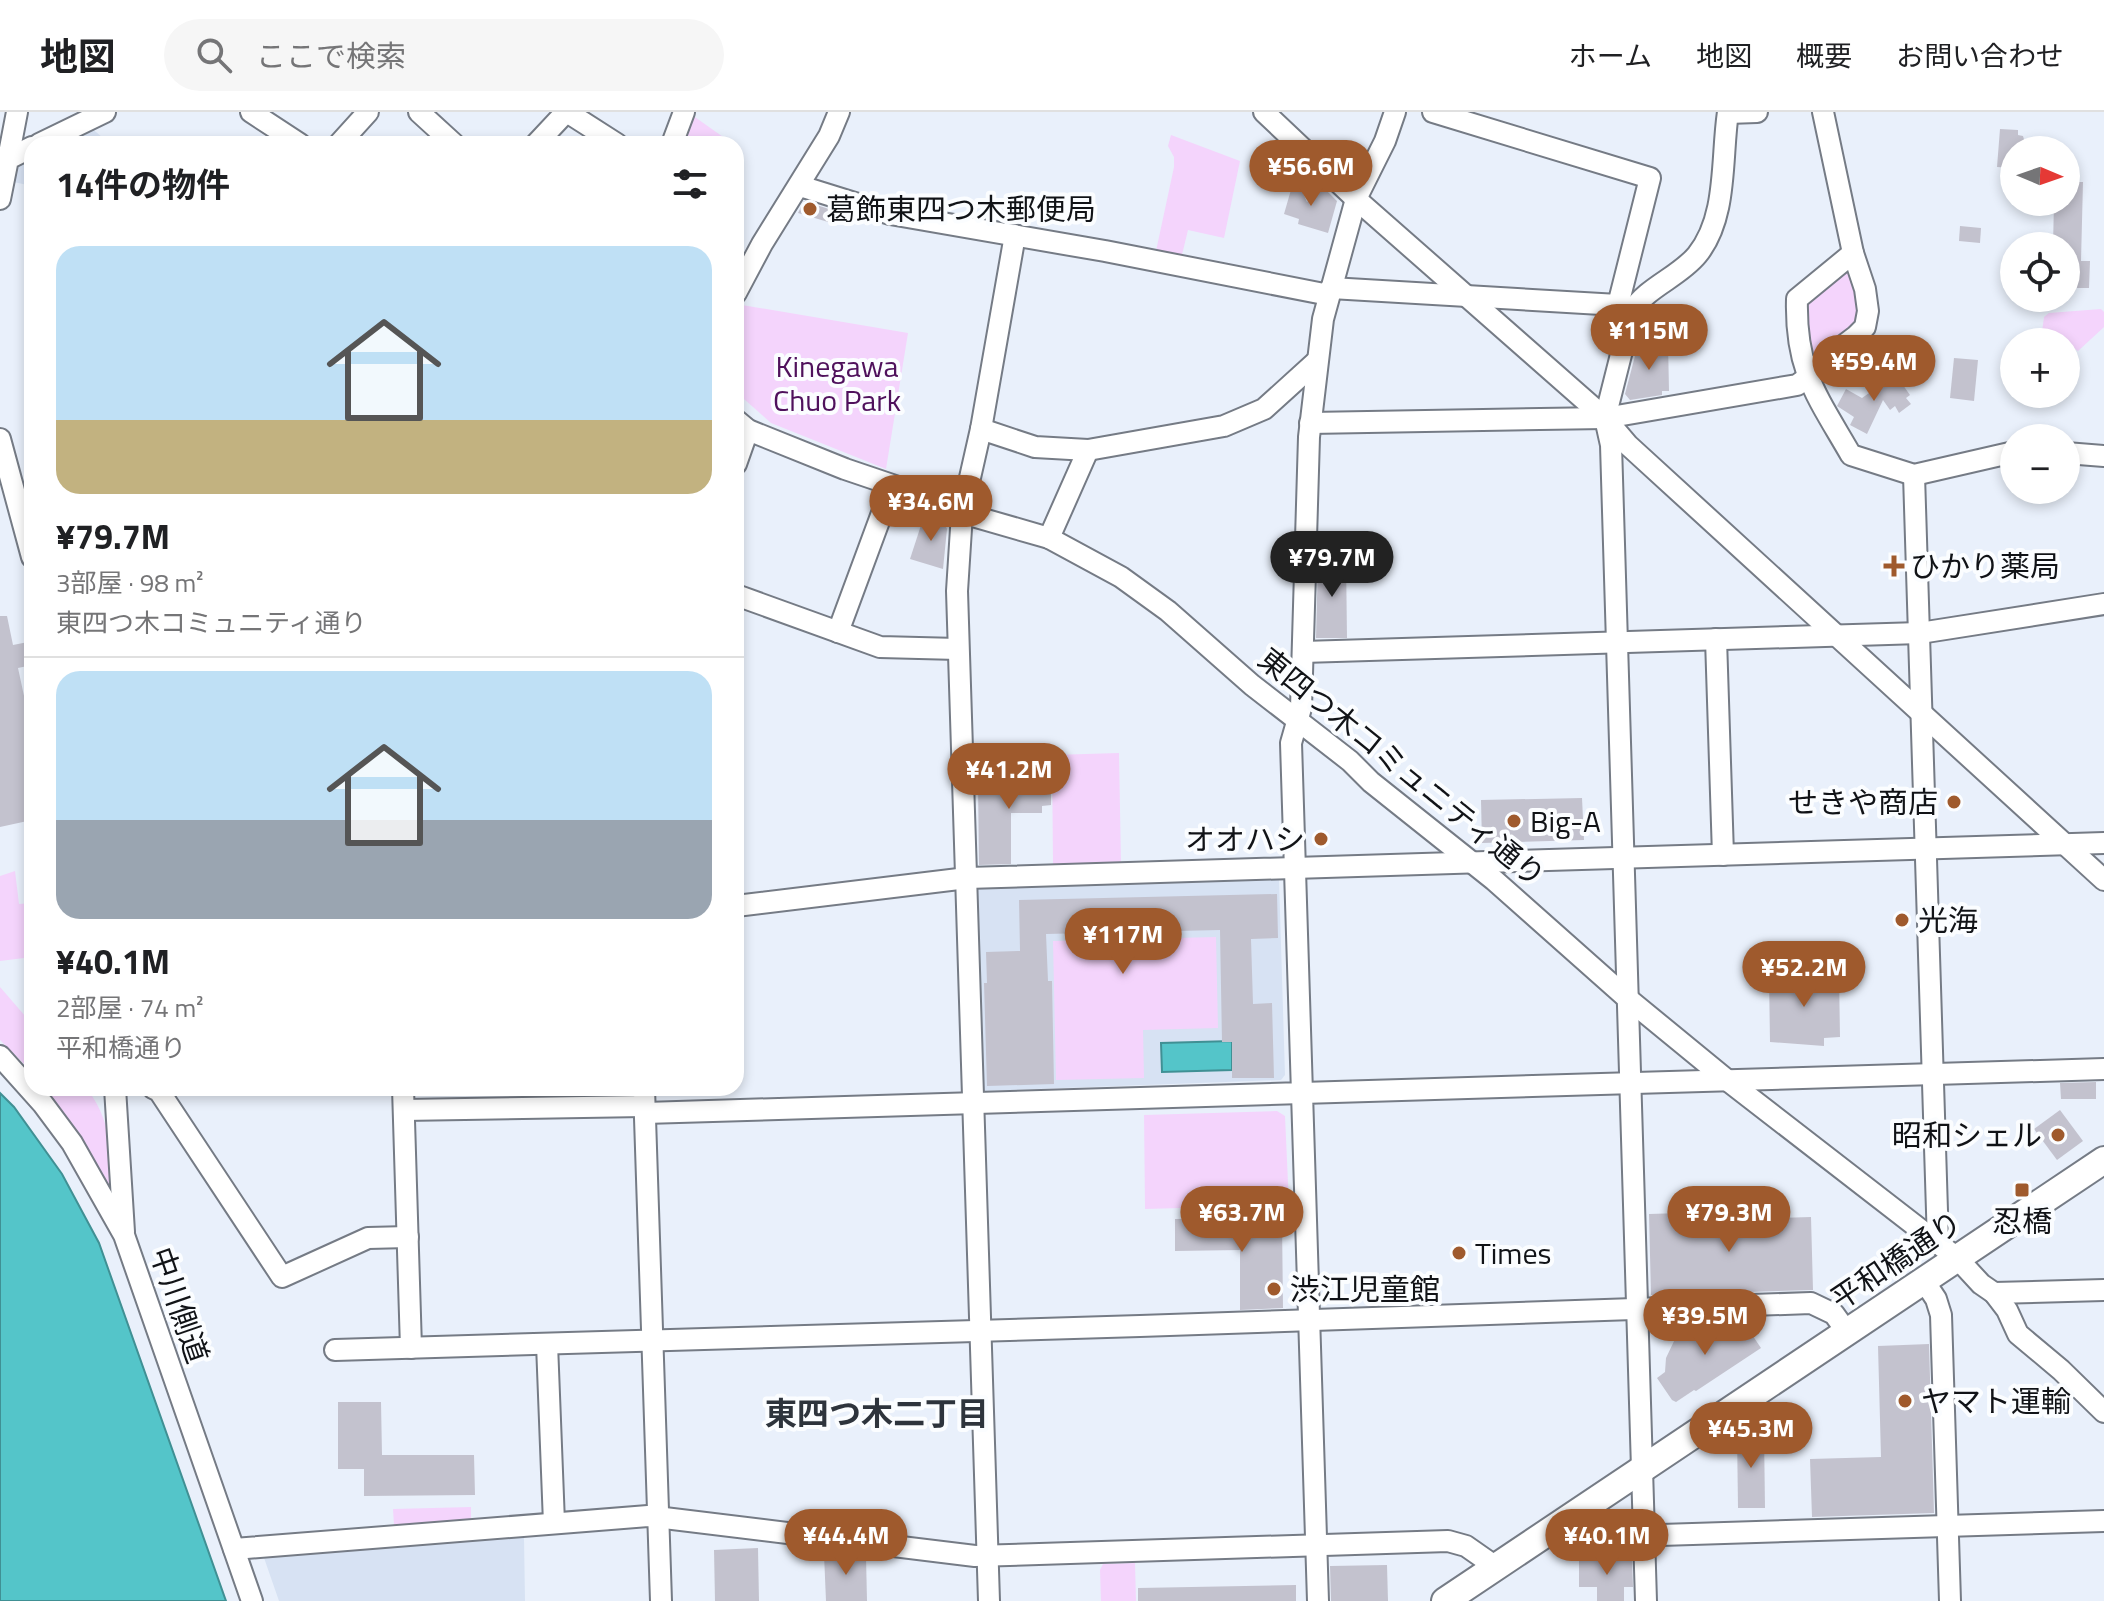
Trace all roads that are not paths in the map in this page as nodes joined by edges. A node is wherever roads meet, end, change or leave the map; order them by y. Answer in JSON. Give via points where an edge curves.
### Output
{"nodes":[{"id":1,"x":17,"y":112,"type":"edge"},
{"id":2,"x":105,"y":112,"type":"edge"},
{"id":3,"x":251,"y":112,"type":"edge"},
{"id":4,"x":368,"y":112,"type":"edge"},
{"id":5,"x":419,"y":112,"type":"edge"},
{"id":6,"x":566,"y":112,"type":"edge"},
{"id":7,"x":684,"y":112,"type":"edge"},
{"id":8,"x":839,"y":112,"type":"edge"},
{"id":9,"x":1264,"y":112,"type":"edge"},
{"id":10,"x":1395,"y":112,"type":"edge"},
{"id":11,"x":1433,"y":112,"type":"edge"},
{"id":12,"x":1728,"y":112,"type":"edge"},
{"id":13,"x":1757,"y":112,"type":"edge"},
{"id":14,"x":1823,"y":112,"type":"edge"},
{"id":15,"x":56,"y":136,"type":"edge"},
{"id":16,"x":288,"y":136,"type":"edge"},
{"id":17,"x":346,"y":136,"type":"edge"},
{"id":18,"x":445,"y":136,"type":"edge"},
{"id":19,"x":544,"y":136,"type":"edge"},
{"id":20,"x":604,"y":136,"type":"edge"},
{"id":21,"x":675,"y":136,"type":"edge"},
{"id":22,"x":24,"y":151,"type":"edge"},
{"id":23,"x":8,"y":159,"type":"junction"},
{"id":24,"x":800,"y":186,"type":"junction"},
{"id":25,"x":0,"y":199,"type":"edge"},
{"id":26,"x":1356,"y":199,"type":"junction"},
{"id":27,"x":1015,"y":235,"type":"junction"},
{"id":28,"x":1853,"y":253,"type":"junction"},
{"id":29,"x":744,"y":278,"type":"edge"},
{"id":30,"x":1330,"y":292,"type":"junction"},
{"id":31,"x":1470,"y":298,"type":"junction"},
{"id":32,"x":1625,"y":308,"type":"junction"},
{"id":33,"x":1317,"y":361,"type":"junction"},
{"id":34,"x":1807,"y":378,"type":"junction"},
{"id":35,"x":1605,"y":418,"type":"junction"},
{"id":36,"x":1310,"y":423,"type":"junction"},
{"id":37,"x":744,"y":426,"type":"edge"},
{"id":38,"x":981,"y":429,"type":"junction"},
{"id":39,"x":0,"y":439,"type":"edge"},
{"id":40,"x":1088,"y":450,"type":"junction"},
{"id":41,"x":2080,"y":454,"type":"edge"},
{"id":42,"x":2000,"y":455,"type":"edge"},
{"id":43,"x":2104,"y":456,"type":"edge"},
{"id":44,"x":1914,"y":475,"type":"junction"},
{"id":45,"x":892,"y":486,"type":"junction"},
{"id":46,"x":962,"y":513,"type":"junction"},
{"id":47,"x":24,"y":528,"type":"edge"},
{"id":48,"x":1049,"y":538,"type":"junction"},
{"id":49,"x":744,"y":598,"type":"edge"},
{"id":50,"x":2104,"y":604,"type":"edge"},
{"id":51,"x":838,"y":632,"type":"junction"},
{"id":52,"x":1920,"y":633,"type":"junction"},
{"id":53,"x":1835,"y":635,"type":"junction"},
{"id":54,"x":1716,"y":639,"type":"junction"},
{"id":55,"x":1615,"y":642,"type":"junction"},
{"id":56,"x":958,"y":649,"type":"junction"},
{"id":57,"x":1303,"y":652,"type":"junction"},
{"id":58,"x":1922,"y":715,"type":"junction"},
{"id":59,"x":1297,"y":720,"type":"junction"},
{"id":60,"x":2104,"y":843,"type":"edge"},
{"id":61,"x":2064,"y":844,"type":"junction"},
{"id":62,"x":1926,"y":850,"type":"junction"},
{"id":63,"x":1723,"y":855,"type":"junction"},
{"id":64,"x":1623,"y":857,"type":"junction"},
{"id":65,"x":1471,"y":862,"type":"junction"},
{"id":66,"x":1294,"y":867,"type":"junction"},
{"id":67,"x":967,"y":878,"type":"junction"},
{"id":68,"x":2104,"y":880,"type":"edge"},
{"id":69,"x":744,"y":905,"type":"edge"},
{"id":70,"x":1627,"y":998,"type":"junction"},
{"id":71,"x":0,"y":1056,"type":"edge"},
{"id":72,"x":2104,"y":1069,"type":"edge"},
{"id":73,"x":1933,"y":1074,"type":"junction"},
{"id":74,"x":1727,"y":1080,"type":"junction"},
{"id":75,"x":24,"y":1083,"type":"edge"},
{"id":76,"x":1630,"y":1083,"type":"junction"},
{"id":77,"x":1302,"y":1093,"type":"junction"},
{"id":78,"x":36,"y":1096,"type":"edge"},
{"id":79,"x":115,"y":1096,"type":"edge"},
{"id":80,"x":164,"y":1096,"type":"edge"},
{"id":81,"x":403,"y":1096,"type":"edge"},
{"id":82,"x":644,"y":1102,"type":"edge"},
{"id":83,"x":974,"y":1103,"type":"junction"},
{"id":84,"x":404,"y":1110,"type":"junction"},
{"id":85,"x":2104,"y":1160,"type":"edge"},
{"id":86,"x":124,"y":1235,"type":"junction"},
{"id":87,"x":408,"y":1237,"type":"junction"},
{"id":88,"x":1948,"y":1251,"type":"junction"},
{"id":89,"x":1924,"y":1281,"type":"junction"},
{"id":90,"x":2104,"y":1290,"type":"edge"},
{"id":91,"x":1994,"y":1293,"type":"junction"},
{"id":92,"x":1637,"y":1308,"type":"junction"},
{"id":93,"x":1310,"y":1320,"type":"junction"},
{"id":94,"x":980,"y":1331,"type":"junction"},
{"id":95,"x":1847,"y":1332,"type":"junction"},
{"id":96,"x":653,"y":1340,"type":"junction"},
{"id":97,"x":547,"y":1344,"type":"junction"},
{"id":98,"x":411,"y":1348,"type":"junction"},
{"id":99,"x":335,"y":1350,"type":"dead end"},
{"id":100,"x":2104,"y":1412,"type":"edge"},
{"id":101,"x":1643,"y":1469,"type":"junction"},
{"id":102,"x":659,"y":1517,"type":"junction"},
{"id":103,"x":1571,"y":1517,"type":"junction"},
{"id":104,"x":2104,"y":1521,"type":"edge"},
{"id":105,"x":554,"y":1523,"type":"junction"},
{"id":106,"x":1948,"y":1526,"type":"junction"},
{"id":107,"x":1644,"y":1536,"type":"junction"},
{"id":108,"x":1317,"y":1545,"type":"junction"},
{"id":109,"x":234,"y":1549,"type":"junction"},
{"id":110,"x":988,"y":1556,"type":"junction"},
{"id":111,"x":1496,"y":1567,"type":"junction"},
{"id":112,"x":252,"y":1601,"type":"edge"},
{"id":113,"x":661,"y":1601,"type":"edge"},
{"id":114,"x":989,"y":1601,"type":"edge"},
{"id":115,"x":1318,"y":1601,"type":"edge"},
{"id":116,"x":1445,"y":1601,"type":"edge"},
{"id":117,"x":1646,"y":1601,"type":"edge"},
{"id":118,"x":1950,"y":1601,"type":"edge"}],
"edges":[{"from":1,"to":23,"type":"street"},
{"from":2,"to":15,"type":"street"},
{"from":3,"to":16,"type":"street"},
{"from":4,"to":17,"type":"street"},
{"from":5,"to":18,"type":"street"},
{"from":6,"to":19,"type":"street"},
{"from":6,"to":20,"type":"street"},
{"from":7,"to":21,"type":"street"},
{"from":8,"to":24,"type":"street"},
{"from":9,"to":26,"type":"street"},
{"from":10,"to":26,"type":"street"},
{"from":11,"to":32,"type":"street","via":[[1650,178]]},
{"from":12,"to":13,"type":"street"},
{"from":12,"to":32,"type":"street","via":[[1712,231],[1697,255],[1673,277]]},
{"from":14,"to":28,"type":"street"},
{"from":22,"to":23,"type":"street"},
{"from":23,"to":25,"type":"street"},
{"from":24,"to":27,"type":"street","via":[[890,214]]},
{"from":24,"to":29,"type":"street"},
{"from":26,"to":30,"type":"street"},
{"from":26,"to":31,"type":"street"},
{"from":27,"to":30,"type":"street"},
{"from":27,"to":38,"type":"street"},
{"from":28,"to":34,"type":"street","via":[[1797,299],[1798,346]]},
{"from":28,"to":34,"type":"street","via":[[1865,289],[1865,327]]},
{"from":30,"to":31,"type":"street"},
{"from":30,"to":33,"type":"street"},
{"from":31,"to":32,"type":"street"},
{"from":31,"to":35,"type":"street"},
{"from":32,"to":35,"type":"street"},
{"from":33,"to":36,"type":"street"},
{"from":33,"to":40,"type":"street","via":[[1264,409],[1224,426]]},
{"from":34,"to":35,"type":"street","via":[[1797,385]]},
{"from":34,"to":44,"type":"street","via":[[1851,455]]},
{"from":35,"to":36,"type":"street"},
{"from":35,"to":53,"type":"street"},
{"from":35,"to":55,"type":"street","via":[[1611,445]]},
{"from":36,"to":57,"type":"street"},
{"from":37,"to":45,"type":"street","name":"東四つ木コミュニティ通り"},
{"from":38,"to":40,"type":"street","via":[[1035,447]]},
{"from":38,"to":46,"type":"street"},
{"from":39,"to":47,"type":"street"},
{"from":40,"to":48,"type":"street"},
{"from":41,"to":43,"type":"street"},
{"from":42,"to":44,"type":"street"},
{"from":44,"to":52,"type":"street"},
{"from":45,"to":46,"type":"street","name":"東四つ木コミュニティ通り"},
{"from":45,"to":51,"type":"street"},
{"from":46,"to":48,"type":"street","name":"東四つ木コミュニティ通り"},
{"from":46,"to":56,"type":"street"},
{"from":48,"to":59,"type":"street","name":"東四つ木コミュニティ通り","via":[[1121,577],[1168,611]]},
{"from":49,"to":51,"type":"street"},
{"from":50,"to":52,"type":"street"},
{"from":51,"to":56,"type":"street","via":[[880,647]]},
{"from":52,"to":53,"type":"street"},
{"from":52,"to":58,"type":"street"},
{"from":53,"to":54,"type":"street"},
{"from":53,"to":58,"type":"street"},
{"from":54,"to":55,"type":"street"},
{"from":54,"to":63,"type":"street"},
{"from":55,"to":57,"type":"street"},
{"from":55,"to":64,"type":"street"},
{"from":56,"to":67,"type":"street"},
{"from":57,"to":59,"type":"street"},
{"from":58,"to":61,"type":"street"},
{"from":58,"to":62,"type":"street"},
{"from":59,"to":65,"type":"street","name":"東四つ木コミュニティ通り"},
{"from":59,"to":66,"type":"street","via":[[1291,743]]},
{"from":60,"to":61,"type":"street"},
{"from":61,"to":62,"type":"street"},
{"from":61,"to":68,"type":"street"},
{"from":62,"to":63,"type":"street"},
{"from":62,"to":73,"type":"street"},
{"from":63,"to":64,"type":"street"},
{"from":64,"to":65,"type":"street"},
{"from":64,"to":70,"type":"street"},
{"from":65,"to":66,"type":"street"},
{"from":65,"to":70,"type":"street","name":"東四つ木コミュニティ通り"},
{"from":66,"to":67,"type":"street"},
{"from":66,"to":77,"type":"street"},
{"from":67,"to":69,"type":"street"},
{"from":67,"to":83,"type":"street"},
{"from":70,"to":74,"type":"street","name":"東四つ木コミュニティ通り"},
{"from":70,"to":76,"type":"street"},
{"from":71,"to":75,"type":"street","name":"中川側道"},
{"from":72,"to":73,"type":"street"},
{"from":73,"to":74,"type":"street"},
{"from":73,"to":88,"type":"street"},
{"from":74,"to":76,"type":"street"},
{"from":74,"to":88,"type":"street","name":"東四つ木コミュニティ通り"},
{"from":76,"to":77,"type":"street"},
{"from":76,"to":92,"type":"street"},
{"from":77,"to":83,"type":"street"},
{"from":77,"to":93,"type":"street"},
{"from":78,"to":86,"type":"street","name":"中川側道","via":[[72,1143]]},
{"from":79,"to":86,"type":"street"},
{"from":80,"to":87,"type":"street","via":[[282,1277],[368,1238]]},
{"from":81,"to":84,"type":"street"},
{"from":82,"to":83,"type":"street"},
{"from":82,"to":84,"type":"street"},
{"from":82,"to":96,"type":"street"},
{"from":83,"to":94,"type":"street"},
{"from":84,"to":87,"type":"street"},
{"from":85,"to":88,"type":"main road","name":"平和橋通り"},
{"from":86,"to":109,"type":"street","name":"中川側道"},
{"from":87,"to":98,"type":"street"},
{"from":88,"to":89,"type":"main road","name":"平和橋通り"},
{"from":88,"to":91,"type":"street","name":"東四つ木コミュニティ通り"},
{"from":89,"to":95,"type":"main road","name":"平和橋通り"},
{"from":89,"to":106,"type":"street","via":[[1941,1315]]},
{"from":90,"to":91,"type":"street"},
{"from":91,"to":100,"type":"street","name":"東四つ木コミュニティ通り","via":[[2018,1334]]},
{"from":92,"to":93,"type":"street"},
{"from":92,"to":95,"type":"street","via":[[1811,1303],[1834,1314]]},
{"from":92,"to":101,"type":"street"},
{"from":93,"to":94,"type":"street"},
{"from":93,"to":108,"type":"street"},
{"from":94,"to":96,"type":"street"},
{"from":94,"to":110,"type":"street"},
{"from":95,"to":101,"type":"main road","name":"平和橋通り"},
{"from":96,"to":97,"type":"street"},
{"from":96,"to":102,"type":"street"},
{"from":97,"to":98,"type":"street"},
{"from":97,"to":105,"type":"street"},
{"from":98,"to":99,"type":"street"},
{"from":101,"to":103,"type":"main road","name":"平和橋通り"},
{"from":101,"to":107,"type":"street"},
{"from":102,"to":105,"type":"street"},
{"from":102,"to":110,"type":"street"},
{"from":102,"to":113,"type":"street"},
{"from":103,"to":107,"type":"street","via":[[1585,1534]]},
{"from":103,"to":111,"type":"main road","name":"平和橋通り"},
{"from":104,"to":106,"type":"street"},
{"from":105,"to":109,"type":"street"},
{"from":106,"to":107,"type":"street"},
{"from":106,"to":118,"type":"street"},
{"from":107,"to":117,"type":"street"},
{"from":108,"to":110,"type":"street"},
{"from":108,"to":111,"type":"street","via":[[1458,1542]]},
{"from":108,"to":115,"type":"street"},
{"from":109,"to":112,"type":"street","name":"中川側道"},
{"from":110,"to":114,"type":"street"},
{"from":111,"to":116,"type":"main road","name":"平和橋通り"}]}
